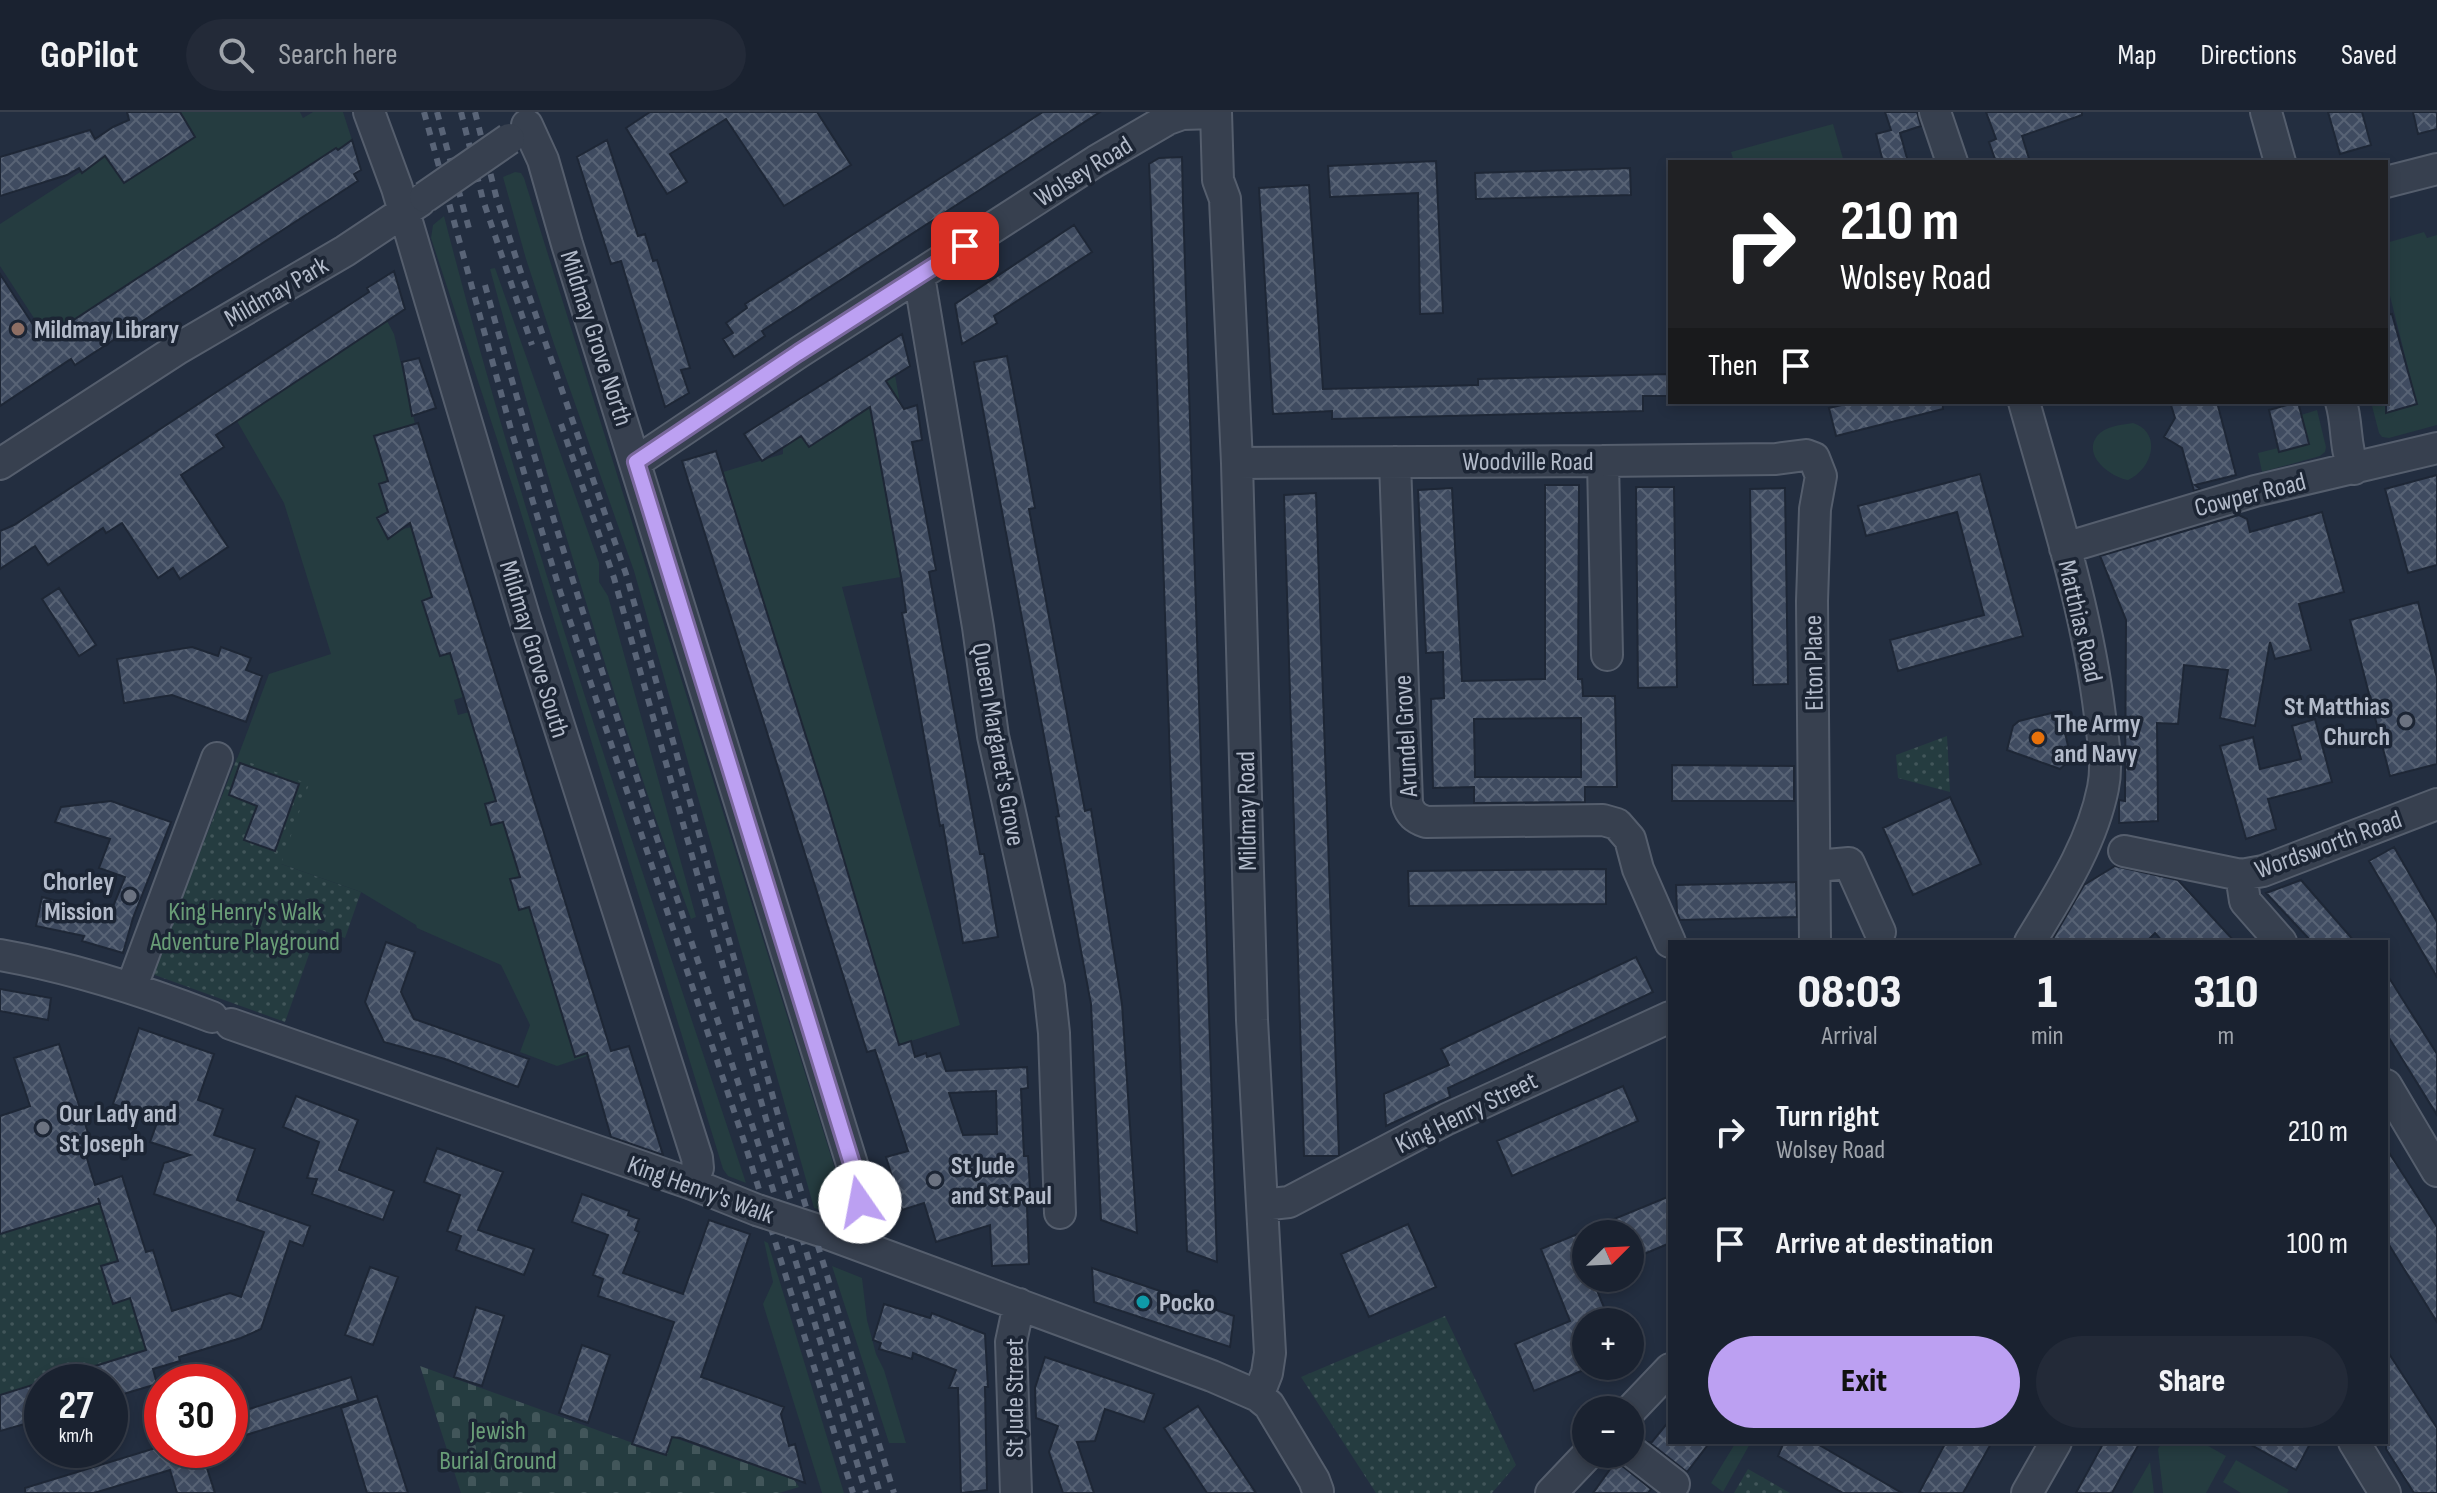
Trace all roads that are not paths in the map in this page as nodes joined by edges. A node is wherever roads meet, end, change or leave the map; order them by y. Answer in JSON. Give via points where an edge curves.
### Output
{"nodes":[{"id":1,"x":369,"y":112,"type":"edge"},
{"id":2,"x":1216,"y":112,"type":"edge"},
{"id":3,"x":1935,"y":112,"type":"edge"},
{"id":4,"x":2266,"y":112,"type":"edge"},
{"id":5,"x":530,"y":122,"type":"edge"},
{"id":6,"x":1951,"y":160,"type":"edge"},
{"id":7,"x":2279,"y":160,"type":"edge"},
{"id":8,"x":2437,"y":169,"type":"edge"},
{"id":9,"x":2388,"y":181,"type":"edge"},
{"id":10,"x":415,"y":205,"type":"junction"},
{"id":11,"x":919,"y":276,"type":"junction"},
{"id":12,"x":2025,"y":404,"type":"edge"},
{"id":13,"x":2342,"y":404,"type":"edge"},
{"id":14,"x":2437,"y":448,"type":"edge"},
{"id":15,"x":1603,"y":461,"type":"junction"},
{"id":16,"x":1817,"y":461,"type":"joint"},
{"id":17,"x":636,"y":462,"type":"junction"},
{"id":18,"x":1395,"y":462,"type":"junction"},
{"id":19,"x":1237,"y":463,"type":"junction"},
{"id":20,"x":0,"y":464,"type":"edge"},
{"id":21,"x":2354,"y":469,"type":"junction"},
{"id":22,"x":2065,"y":548,"type":"junction"},
{"id":23,"x":1607,"y":655,"type":"dead end"},
{"id":24,"x":217,"y":758,"type":"dead end"},
{"id":25,"x":2437,"y":804,"type":"edge"},
{"id":26,"x":2124,"y":851,"type":"dead end"},
{"id":27,"x":1816,"y":866,"type":"junction"},
{"id":28,"x":2241,"y":875,"type":"junction"},
{"id":29,"x":1880,"y":932,"type":"dead end"},
{"id":30,"x":1669,"y":940,"type":"edge"},
{"id":31,"x":1815,"y":940,"type":"edge"},
{"id":32,"x":2031,"y":940,"type":"edge"},
{"id":33,"x":2279,"y":940,"type":"edge"},
{"id":34,"x":0,"y":955,"type":"edge"},
{"id":35,"x":132,"y":986,"type":"junction"},
{"id":36,"x":1668,"y":1018,"type":"edge"},
{"id":37,"x":2388,"y":1088,"type":"edge"},
{"id":38,"x":2437,"y":1171,"type":"edge"},
{"id":39,"x":692,"y":1184,"type":"junction"},
{"id":40,"x":1262,"y":1205,"type":"junction"},
{"id":41,"x":1060,"y":1213,"type":"dead end"},
{"id":42,"x":834,"y":1236,"type":"junction"},
{"id":43,"x":1019,"y":1304,"type":"junction"},
{"id":44,"x":1668,"y":1371,"type":"edge"},
{"id":45,"x":1258,"y":1396,"type":"junction"},
{"id":46,"x":1644,"y":1396,"type":"edge"},
{"id":47,"x":2055,"y":1444,"type":"edge"},
{"id":48,"x":2355,"y":1444,"type":"edge"},
{"id":49,"x":1644,"y":1461,"type":"edge"},
{"id":50,"x":1575,"y":1468,"type":"edge"},
{"id":51,"x":1674,"y":1484,"type":"dead end"},
{"id":52,"x":1318,"y":1491,"type":"dead end"},
{"id":53,"x":1016,"y":1493,"type":"edge"},
{"id":54,"x":1551,"y":1493,"type":"edge"},
{"id":55,"x":2027,"y":1493,"type":"edge"},
{"id":56,"x":2385,"y":1493,"type":"edge"}],
"edges":[{"from":1,"to":10,"type":"street","name":"Mildmay Grove South"},
{"from":2,"to":11,"type":"street","name":"Wolsey Road","via":[[1168,119]]},
{"from":2,"to":19,"type":"street","name":"Mildmay Road"},
{"from":3,"to":6,"type":"street"},
{"from":4,"to":7,"type":"street"},
{"from":5,"to":10,"type":"street","name":"Mildmay Park","bridge":true},
{"from":5,"to":17,"type":"street","name":"Mildmay Grove North"},
{"from":8,"to":9,"type":"street"},
{"from":10,"to":20,"type":"street","name":"Mildmay Park"},
{"from":10,"to":39,"type":"street","name":"Mildmay Grove South","via":[[524,616],[697,1158]]},
{"from":11,"to":17,"type":"street","name":"Wolsey Road"},
{"from":11,"to":41,"type":"street","name":"Queen Margaret's Grove","via":[[993,736],[1049,987]]},
{"from":12,"to":22,"type":"street","name":"Matthias Road"},
{"from":13,"to":21,"type":"street"},
{"from":14,"to":21,"type":"street","name":"Cowper Road"},
{"from":15,"to":16,"type":"street","name":"Woodville Road","via":[[1806,455]]},
{"from":15,"to":18,"type":"street","name":"Woodville Road"},
{"from":15,"to":23,"type":"street"},
{"from":16,"to":27,"type":"street","name":"Elton Place","via":[[1821,476],[1812,601]]},
{"from":17,"to":42,"type":"street","name":"Mildmay Grove North","via":[[861,1193]]},
{"from":18,"to":19,"type":"street","name":"Woodville Road"},
{"from":18,"to":30,"type":"street","name":"Arundel Grove","via":[[1410,812],[1426,822],[1617,824],[1630,839]]},
{"from":19,"to":40,"type":"street","name":"Mildmay Road"},
{"from":21,"to":22,"type":"street","name":"Cowper Road","via":[[2255,491]]},
{"from":22,"to":32,"type":"street","name":"Matthias Road","via":[[2089,639],[2106,744],[2104,786],[2085,842]]},
{"from":24,"to":35,"type":"street"},
{"from":25,"to":28,"type":"street","name":"Wordsworth Road"},
{"from":26,"to":28,"type":"street","name":"Wordsworth Road"},
{"from":27,"to":29,"type":"street","via":[[1849,863]]},
{"from":27,"to":31,"type":"street","name":"Elton Place"},
{"from":28,"to":33,"type":"street","via":[[2245,901]]},
{"from":34,"to":35,"type":"street","name":"King Henry's Walk"},
{"from":35,"to":39,"type":"street","name":"King Henry's Walk"},
{"from":36,"to":40,"type":"street","name":"King Henry Street","via":[[1458,1114],[1289,1202]]},
{"from":37,"to":38,"type":"street"},
{"from":39,"to":42,"type":"street","name":"King Henry's Walk","bridge":true},
{"from":40,"to":45,"type":"street","name":"Mildmay Road","via":[[1270,1353]]},
{"from":42,"to":43,"type":"street","name":"King Henry's Walk"},
{"from":43,"to":45,"type":"street","name":"King Henry's Walk","via":[[1060,1305]]},
{"from":43,"to":53,"type":"street","name":"St Jude Street","via":[[1011,1342]]},
{"from":44,"to":46,"type":"street"},
{"from":45,"to":52,"type":"street","via":[[1275,1414]]},
{"from":47,"to":55,"type":"street"},
{"from":48,"to":56,"type":"street"},
{"from":49,"to":51,"type":"street"},
{"from":50,"to":54,"type":"street"}]}
